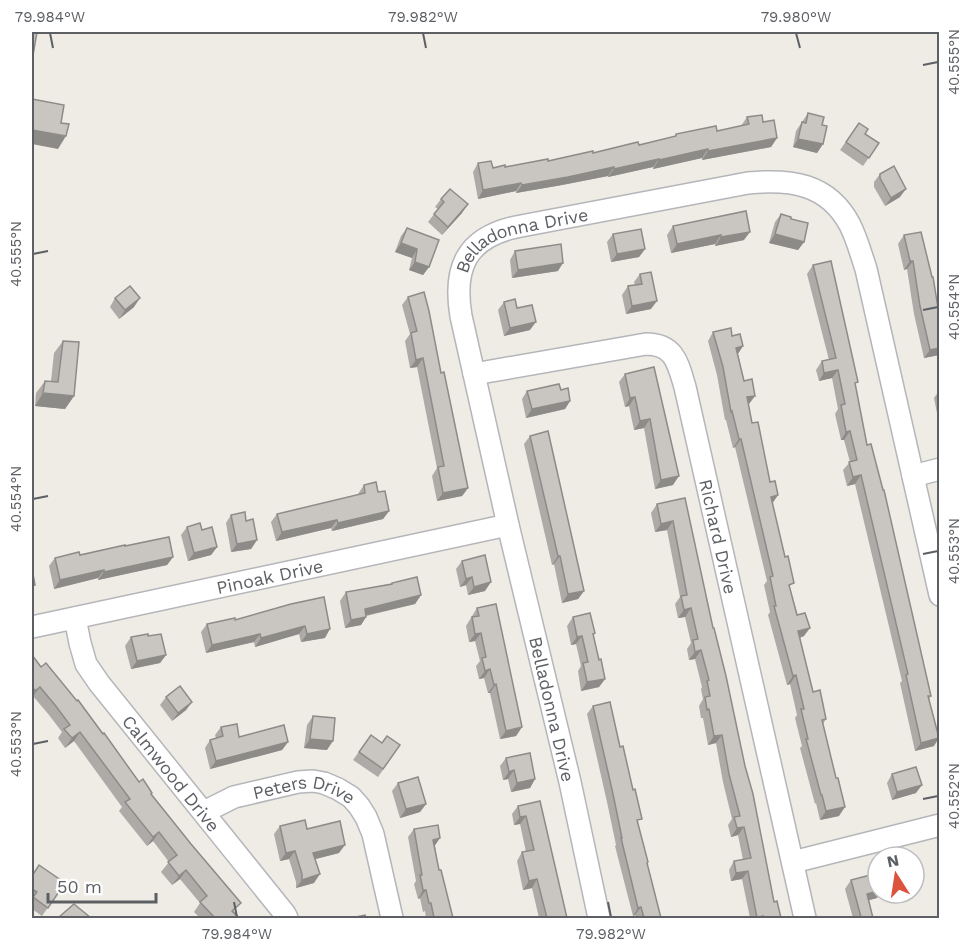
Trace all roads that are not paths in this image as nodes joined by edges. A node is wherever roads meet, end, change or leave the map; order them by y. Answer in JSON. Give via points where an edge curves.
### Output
{"nodes":[{"id":1,"x":474,"y":374,"type":"junction"},
{"id":2,"x":939,"y":469,"type":"edge"},
{"id":3,"x":913,"y":476,"type":"junction"},
{"id":4,"x":508,"y":525,"type":"junction"},
{"id":5,"x":939,"y":595,"type":"edge"},
{"id":6,"x":75,"y":618,"type":"junction"},
{"id":7,"x":32,"y":627,"type":"edge"},
{"id":8,"x":204,"y":812,"type":"junction"},
{"id":9,"x":939,"y":825,"type":"edge"},
{"id":10,"x":793,"y":862,"type":"junction"},
{"id":11,"x":287,"y":918,"type":"edge"},
{"id":12,"x":392,"y":918,"type":"edge"},
{"id":13,"x":599,"y":918,"type":"edge"},
{"id":14,"x":805,"y":918,"type":"edge"}],
"edges":[{"from":1,"to":3,"type":"street","name":"Belladonna Drive","via":[[458,291],[461,269],[482,240],[502,230],[748,183],[804,185],[834,203],[849,223],[858,245]]},
{"from":1,"to":4,"type":"street","name":"Belladonna Drive"},
{"from":1,"to":10,"type":"street","name":"Richard Drive","via":[[646,344],[666,348],[675,358],[685,387]]},
{"from":2,"to":3,"type":"street"},
{"from":3,"to":5,"type":"street","name":"Belladonna Drive"},
{"from":4,"to":6,"type":"street","name":"Pinoak Drive"},
{"from":4,"to":13,"type":"street","name":"Belladonna Drive"},
{"from":6,"to":7,"type":"street","name":"Pinoak Drive"},
{"from":6,"to":8,"type":"street","name":"Calmwood Drive","via":[[86,664]]},
{"from":8,"to":11,"type":"street","name":"Calmwood Drive"},
{"from":8,"to":12,"type":"street","name":"Peters Drive","via":[[234,796],[298,782],[313,781],[338,789],[351,797],[366,817]]},
{"from":9,"to":10,"type":"street"},
{"from":10,"to":14,"type":"street","name":"Richard Drive"}]}
